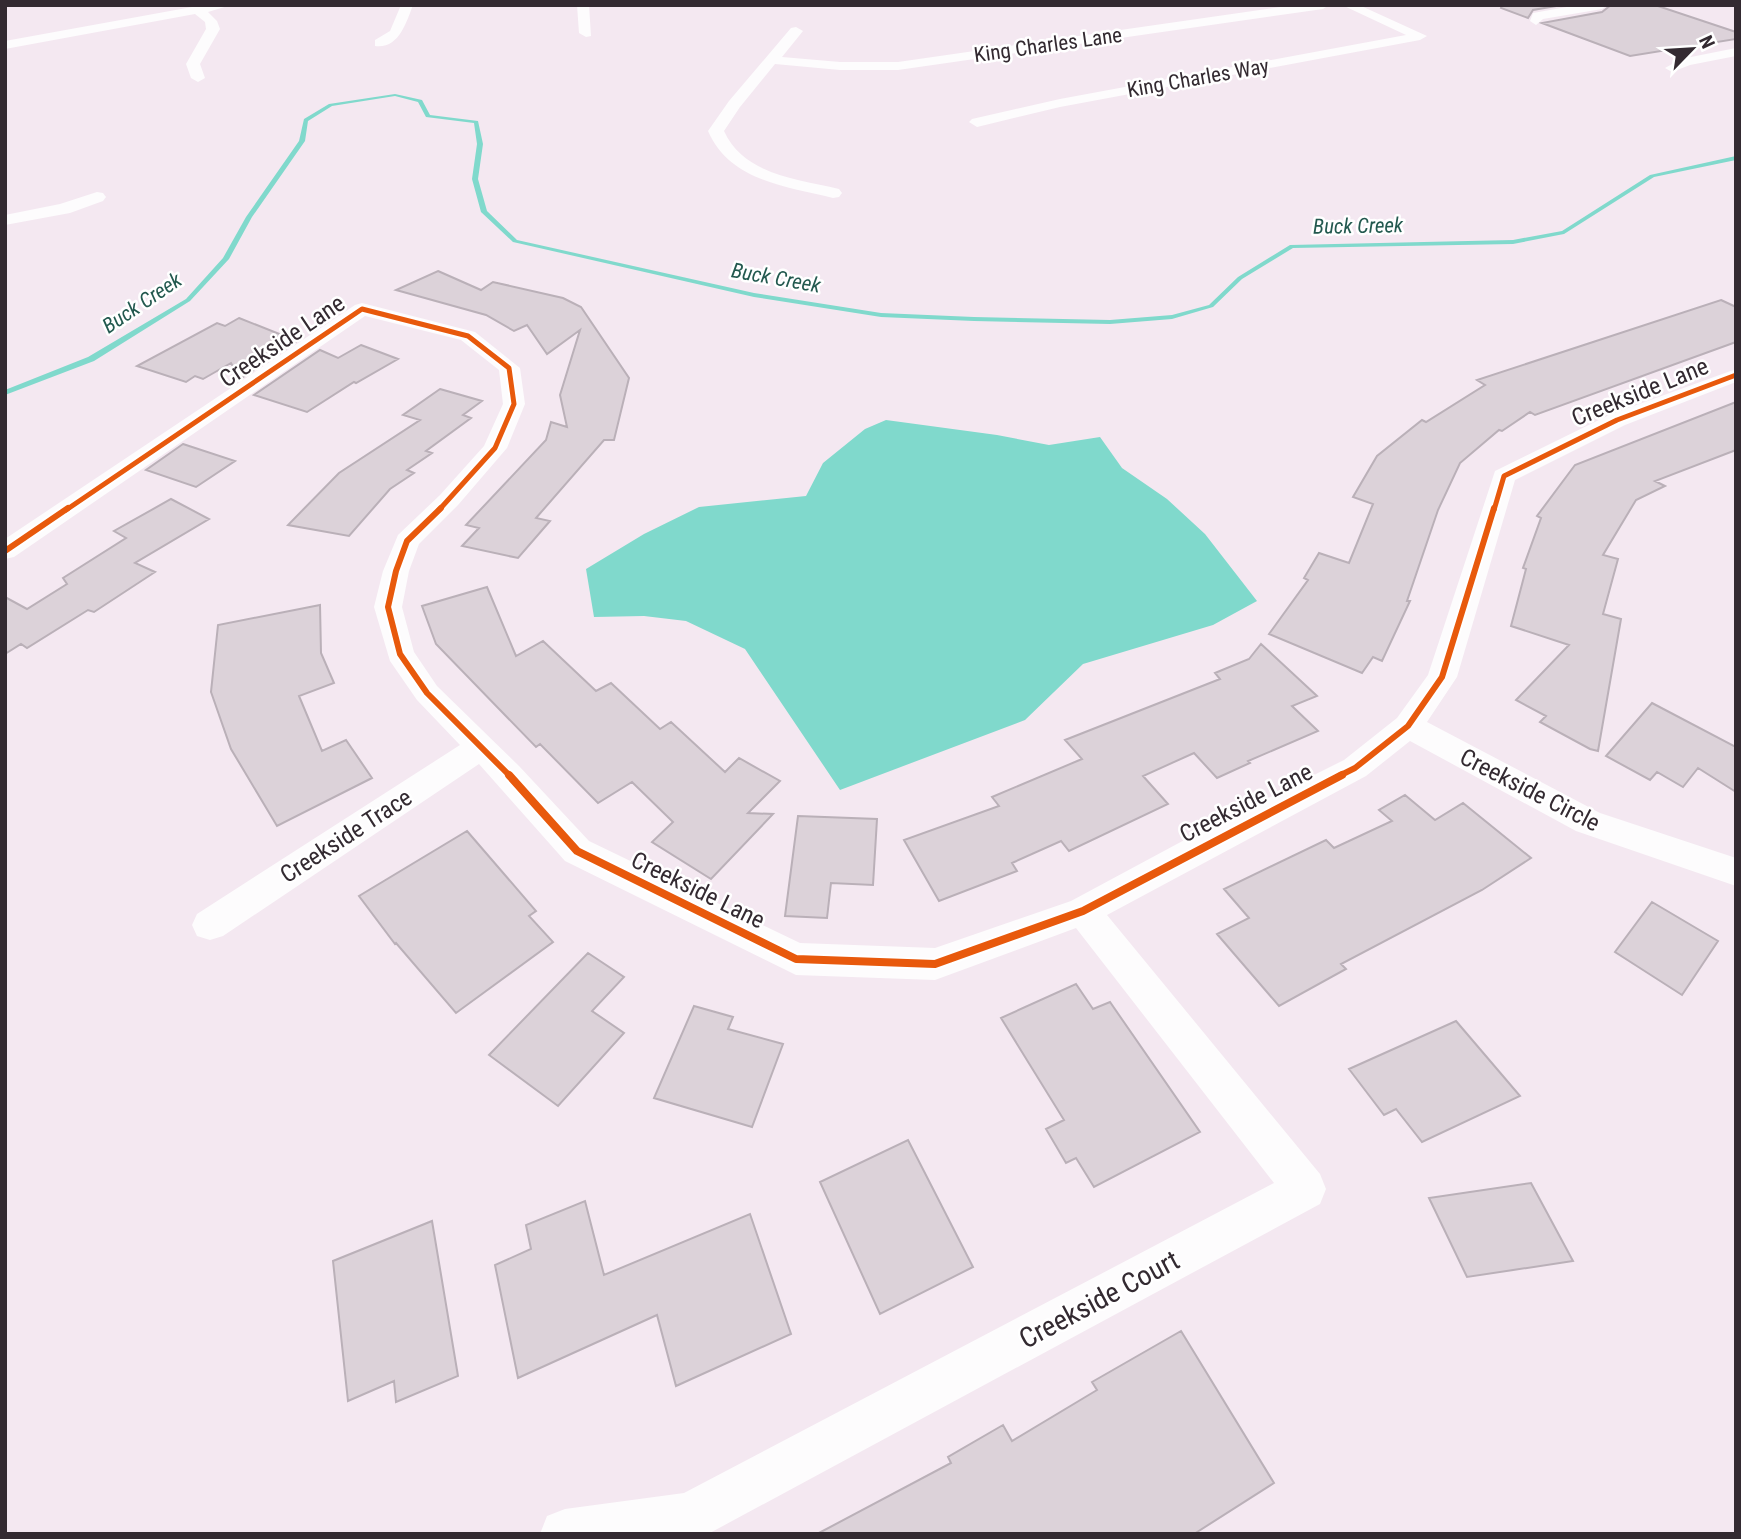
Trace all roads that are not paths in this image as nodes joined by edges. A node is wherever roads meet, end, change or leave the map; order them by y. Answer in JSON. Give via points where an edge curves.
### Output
{"nodes":[{"id":1,"x":225,"y":5,"type":"edge"},
{"id":2,"x":407,"y":5,"type":"edge"},
{"id":3,"x":583,"y":5,"type":"edge"},
{"id":4,"x":1322,"y":5,"type":"edge"},
{"id":5,"x":1348,"y":5,"type":"edge"},
{"id":6,"x":1602,"y":5,"type":"edge"},
{"id":7,"x":198,"y":10,"type":"junction"},
{"id":8,"x":1178,"y":11,"type":"dead end"},
{"id":9,"x":1536,"y":22,"type":"dead end"},
{"id":10,"x":1201,"y":23,"type":"junction"},
{"id":11,"x":796,"y":31,"type":"dead end"},
{"id":12,"x":586,"y":33,"type":"dead end"},
{"id":13,"x":380,"y":43,"type":"dead end"},
{"id":14,"x":5,"y":45,"type":"edge"},
{"id":15,"x":1736,"y":52,"type":"edge"},
{"id":16,"x":773,"y":60,"type":"junction"},
{"id":17,"x":1672,"y":68,"type":"dead end"},
{"id":18,"x":198,"y":78,"type":"dead end"},
{"id":19,"x":977,"y":122,"type":"dead end"},
{"id":20,"x":833,"y":193,"type":"dead end"},
{"id":21,"x":97,"y":197,"type":"dead end"},
{"id":22,"x":5,"y":220,"type":"edge"},
{"id":23,"x":1736,"y":375,"type":"edge"},
{"id":24,"x":5,"y":551,"type":"edge"},
{"id":25,"x":1408,"y":726,"type":"junction"},
{"id":26,"x":481,"y":747,"type":"junction"},
{"id":27,"x":1736,"y":872,"type":"edge"},
{"id":28,"x":1083,"y":911,"type":"junction"},
{"id":29,"x":210,"y":925,"type":"dead end"},
{"id":30,"x":565,"y":1534,"type":"edge"}],
"edges":[{"from":1,"to":7,"type":"street"},
{"from":2,"to":13,"type":"street","via":[[396,33]]},
{"from":3,"to":12,"type":"street"},
{"from":4,"to":10,"type":"street","name":"King Charles Lane"},
{"from":5,"to":19,"type":"street","name":"King Charles Way","via":[[1420,36]]},
{"from":6,"to":9,"type":"street","via":[[1538,16]]},
{"from":7,"to":14,"type":"street"},
{"from":7,"to":18,"type":"street","via":[[213,29],[193,64]]},
{"from":8,"to":10,"type":"street"},
{"from":10,"to":16,"type":"street","name":"King Charles Lane","via":[[898,66]]},
{"from":11,"to":16,"type":"street"},
{"from":15,"to":17,"type":"street"},
{"from":16,"to":20,"type":"street","via":[[717,129],[719,141],[748,167]]},
{"from":21,"to":22,"type":"street","via":[[64,209]]},
{"from":23,"to":25,"type":"street","name":"Creekside Lane","via":[[1614,421],[1504,476],[1442,677]]},
{"from":24,"to":26,"type":"street","name":"Creekside Lane","via":[[362,309],[468,336],[509,368],[514,404],[495,448],[407,541],[388,607],[401,654],[427,693]]},
{"from":25,"to":27,"type":"street","name":"Creekside Circle","via":[[1588,822]]},
{"from":25,"to":28,"type":"street","name":"Creekside Lane","via":[[1355,768]]},
{"from":26,"to":28,"type":"street","name":"Creekside Lane","via":[[577,852],[796,959],[935,964]]},
{"from":26,"to":29,"type":"street","name":"Creekside Trace"},
{"from":28,"to":30,"type":"street","name":"Creekside Court","via":[[1305,1189],[689,1517]]}]}
